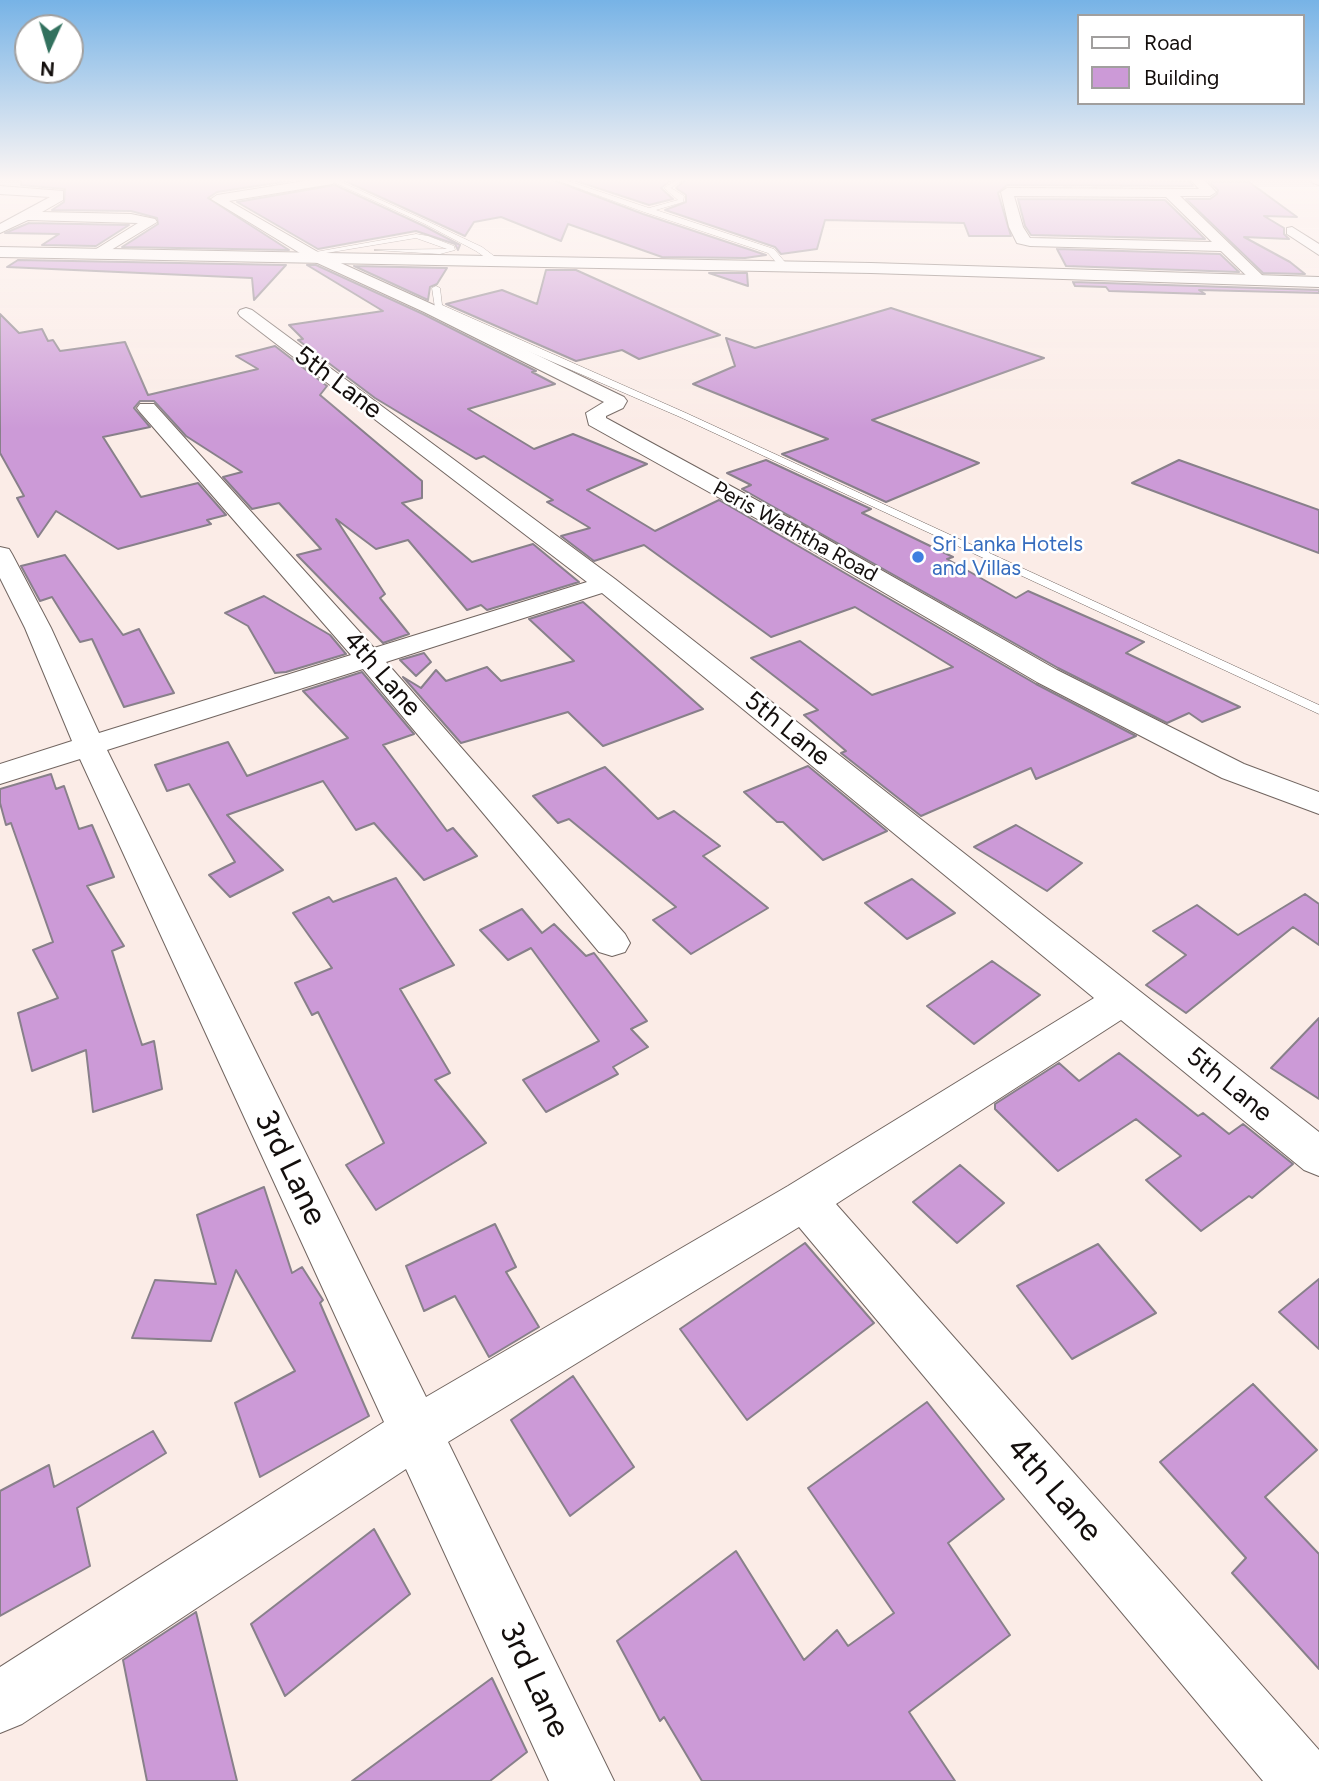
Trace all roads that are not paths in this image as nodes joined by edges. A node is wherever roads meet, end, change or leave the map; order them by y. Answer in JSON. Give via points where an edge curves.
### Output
{"nodes":[{"id":1,"x":331,"y":263,"type":"edge"},
{"id":2,"x":562,"y":263,"type":"edge"},
{"id":3,"x":782,"y":263,"type":"edge"},
{"id":4,"x":1243,"y":263,"type":"edge"},
{"id":5,"x":785,"y":267,"type":"junction"},
{"id":6,"x":1259,"y":280,"type":"junction"},
{"id":7,"x":1319,"y":282,"type":"edge"},
{"id":8,"x":436,"y":288,"type":"dead end"},
{"id":9,"x":246,"y":313,"type":"dead end"},
{"id":10,"x":147,"y":408,"type":"dead end"},
{"id":11,"x":0,"y":554,"type":"edge"},
{"id":12,"x":606,"y":584,"type":"junction"},
{"id":13,"x":370,"y":660,"type":"junction"},
{"id":14,"x":1319,"y":710,"type":"edge"},
{"id":15,"x":89,"y":745,"type":"junction"},
{"id":16,"x":0,"y":774,"type":"edge"},
{"id":17,"x":1319,"y":804,"type":"edge"},
{"id":18,"x":612,"y":943,"type":"dead end"},
{"id":19,"x":1123,"y":999,"type":"junction"},
{"id":20,"x":1319,"y":1157,"type":"edge"},
{"id":21,"x":804,"y":1200,"type":"junction"},
{"id":22,"x":416,"y":1432,"type":"junction"},
{"id":23,"x":0,"y":1702,"type":"edge"},
{"id":24,"x":582,"y":1781,"type":"edge"},
{"id":25,"x":1304,"y":1781,"type":"edge"}],
"edges":[{"from":1,"to":17,"type":"street","name":"Peris Waththa Road","via":[[617,401],[596,413],[596,421],[1047,676],[1233,771]]},
{"from":2,"to":5,"type":"street"},
{"from":3,"to":5,"type":"lane"},
{"from":4,"to":6,"type":"street"},
{"from":5,"to":6,"type":"street"},
{"from":6,"to":7,"type":"street"},
{"from":8,"to":14,"type":"lane","via":[[438,306],[474,324],[967,545]]},
{"from":9,"to":12,"type":"street","name":"5th Lane"},
{"from":10,"to":13,"type":"street","name":"4th Lane"},
{"from":11,"to":15,"type":"street","name":"3rd Lane"},
{"from":12,"to":13,"type":"street"},
{"from":12,"to":19,"type":"street","name":"5th Lane"},
{"from":13,"to":15,"type":"street"},
{"from":13,"to":18,"type":"street","name":"4th Lane"},
{"from":15,"to":16,"type":"street"},
{"from":15,"to":22,"type":"street","name":"3rd Lane"},
{"from":19,"to":20,"type":"street","name":"5th Lane"},
{"from":19,"to":21,"type":"street"},
{"from":21,"to":22,"type":"street"},
{"from":21,"to":25,"type":"street","name":"4th Lane"},
{"from":22,"to":23,"type":"street"},
{"from":22,"to":24,"type":"street","name":"3rd Lane"}]}
